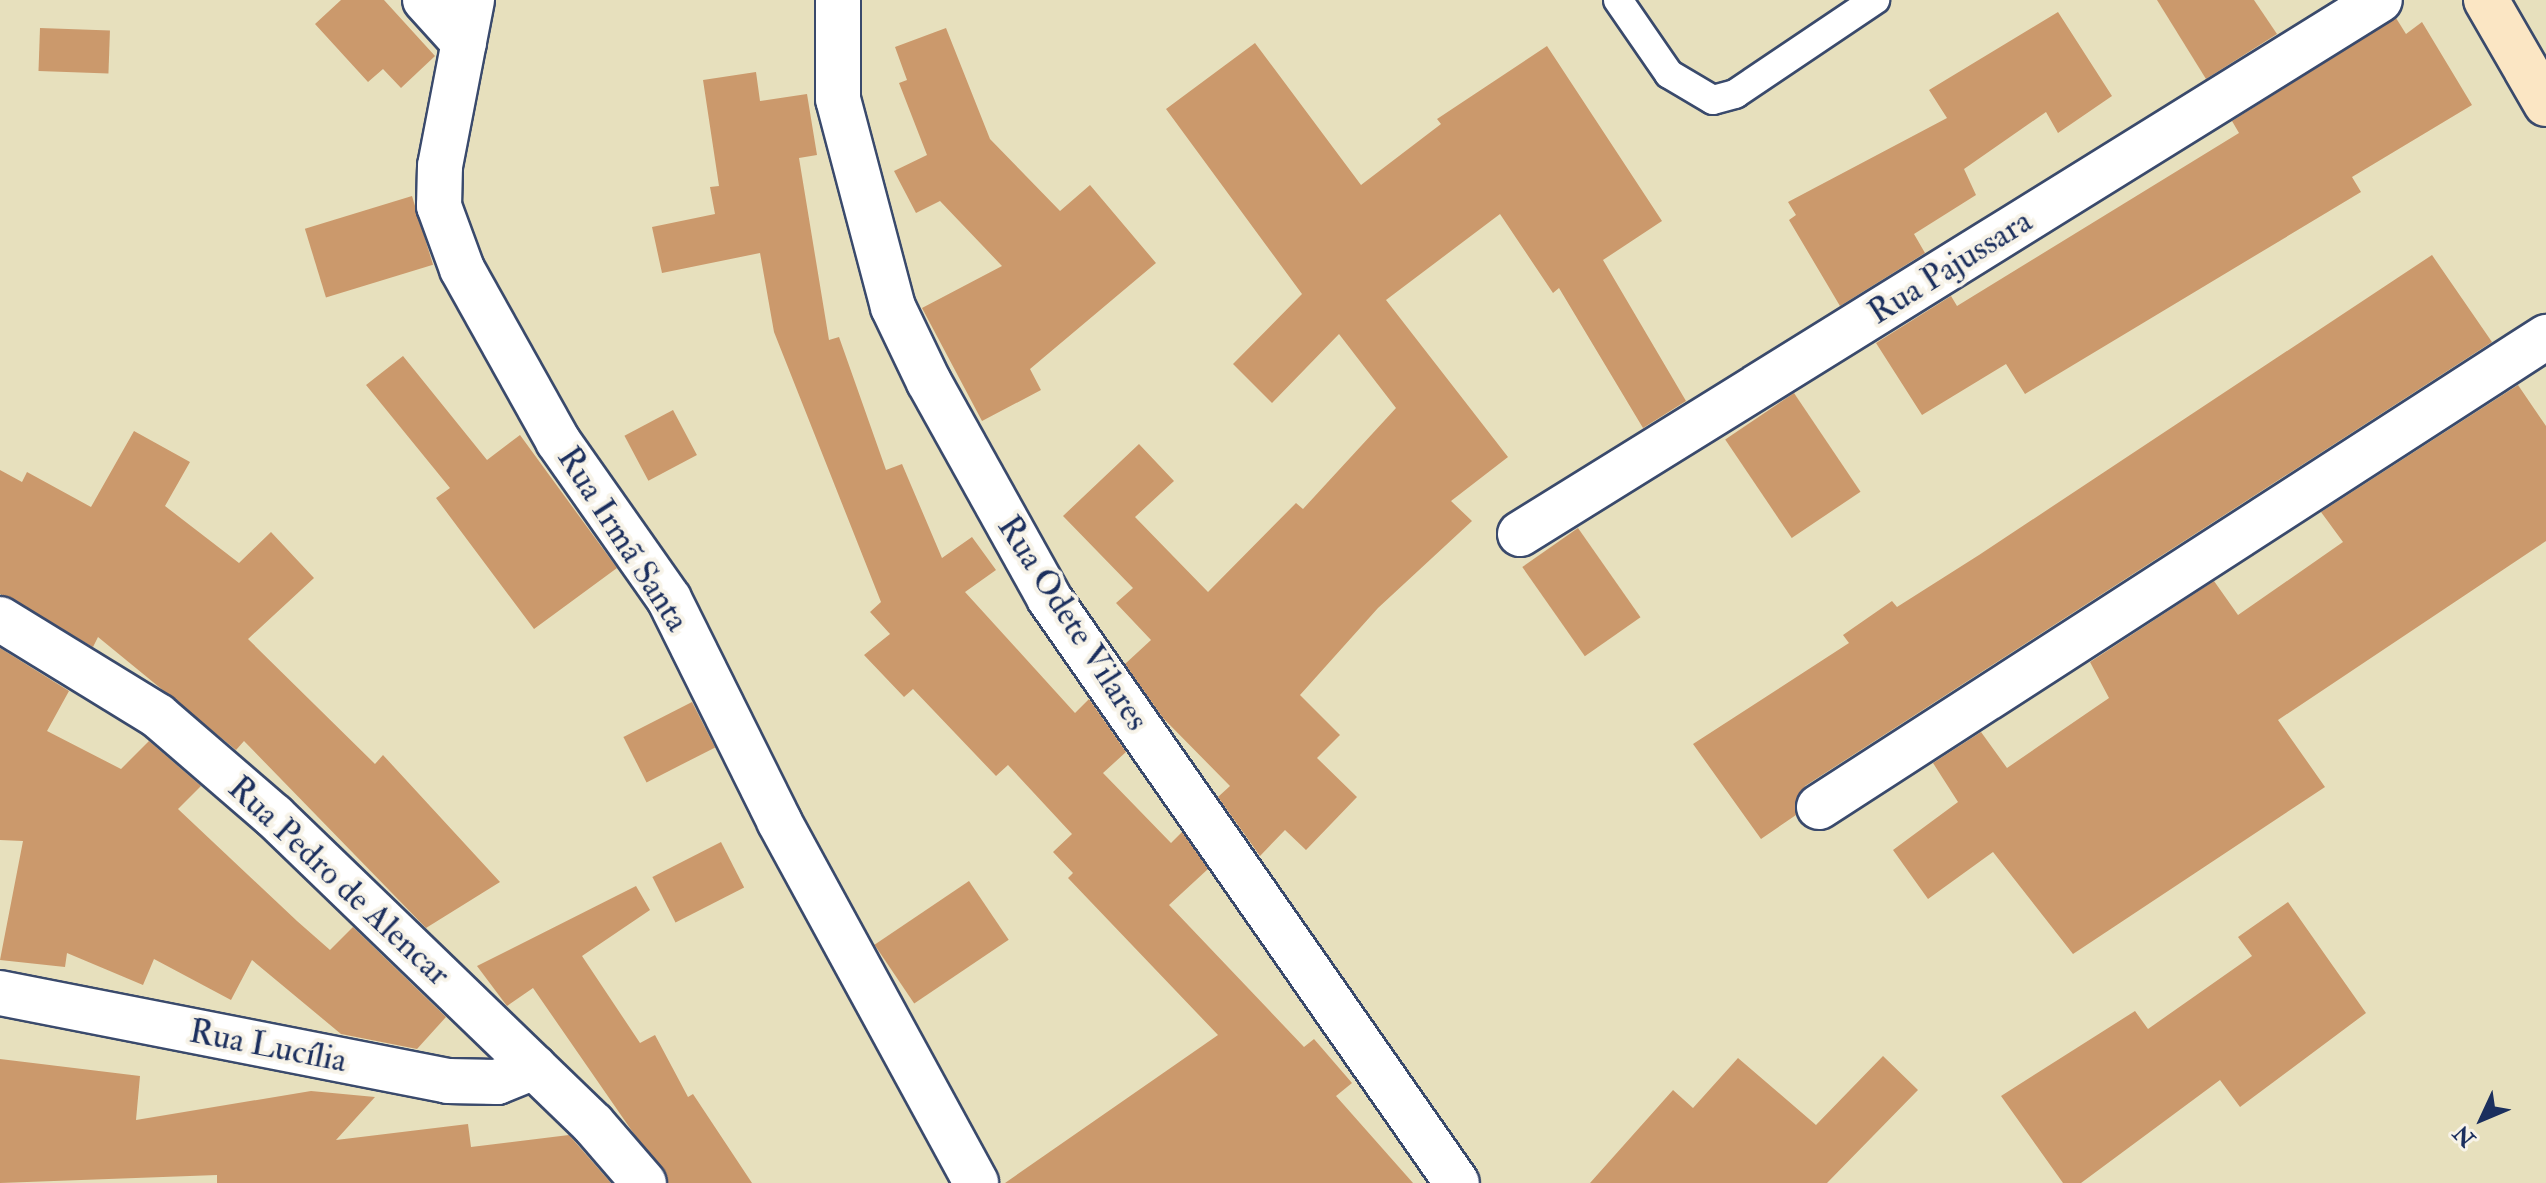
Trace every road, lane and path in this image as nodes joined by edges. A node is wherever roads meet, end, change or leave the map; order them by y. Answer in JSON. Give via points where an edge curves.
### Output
{"nodes":[{"id":1,"x":425,"y":0,"type":"edge"},
{"id":2,"x":472,"y":0,"type":"edge"},
{"id":3,"x":838,"y":0,"type":"edge"},
{"id":4,"x":1618,"y":0,"type":"edge"},
{"id":5,"x":1875,"y":0,"type":"edge"},
{"id":6,"x":2380,"y":0,"type":"edge"},
{"id":7,"x":2486,"y":0,"type":"edge"},
{"id":8,"x":464,"y":43,"type":"junction"},
{"id":9,"x":2546,"y":104,"type":"edge"},
{"id":10,"x":2546,"y":337,"type":"edge"},
{"id":11,"x":1520,"y":534,"type":"dead end"},
{"id":12,"x":0,"y":619,"type":"edge"},
{"id":13,"x":1819,"y":807,"type":"dead end"},
{"id":14,"x":0,"y":993,"type":"edge"},
{"id":15,"x":534,"y":1067,"type":"junction"},
{"id":16,"x":644,"y":1183,"type":"edge"},
{"id":17,"x":976,"y":1183,"type":"edge"},
{"id":18,"x":1457,"y":1183,"type":"edge"}],
"edges":[{"from":1,"to":8,"type":"street"},
{"from":2,"to":8,"type":"street","name":"Rua Irmã Santa"},
{"from":3,"to":18,"type":"street","name":"Rua Odete Vilares","via":[[838,99],[893,307],[929,382],[1049,598]]},
{"from":4,"to":5,"type":"lane","via":[[1669,74],[1713,100],[1735,94]]},
{"from":6,"to":11,"type":"street","name":"Rua Pajussara"},
{"from":7,"to":9,"type":"main road"},
{"from":8,"to":17,"type":"street","name":"Rua Irmã Santa","via":[[439,206],[462,269],[558,441],[669,599],[779,821]]},
{"from":10,"to":13,"type":"street"},
{"from":12,"to":15,"type":"street","name":"Rua Pedro de Alencar","via":[[158,716],[274,816]]},
{"from":14,"to":15,"type":"street","name":"Rua Lucília","via":[[448,1081],[497,1082]]},
{"from":15,"to":16,"type":"street","name":"Rua Pedro de Alencar"}]}
